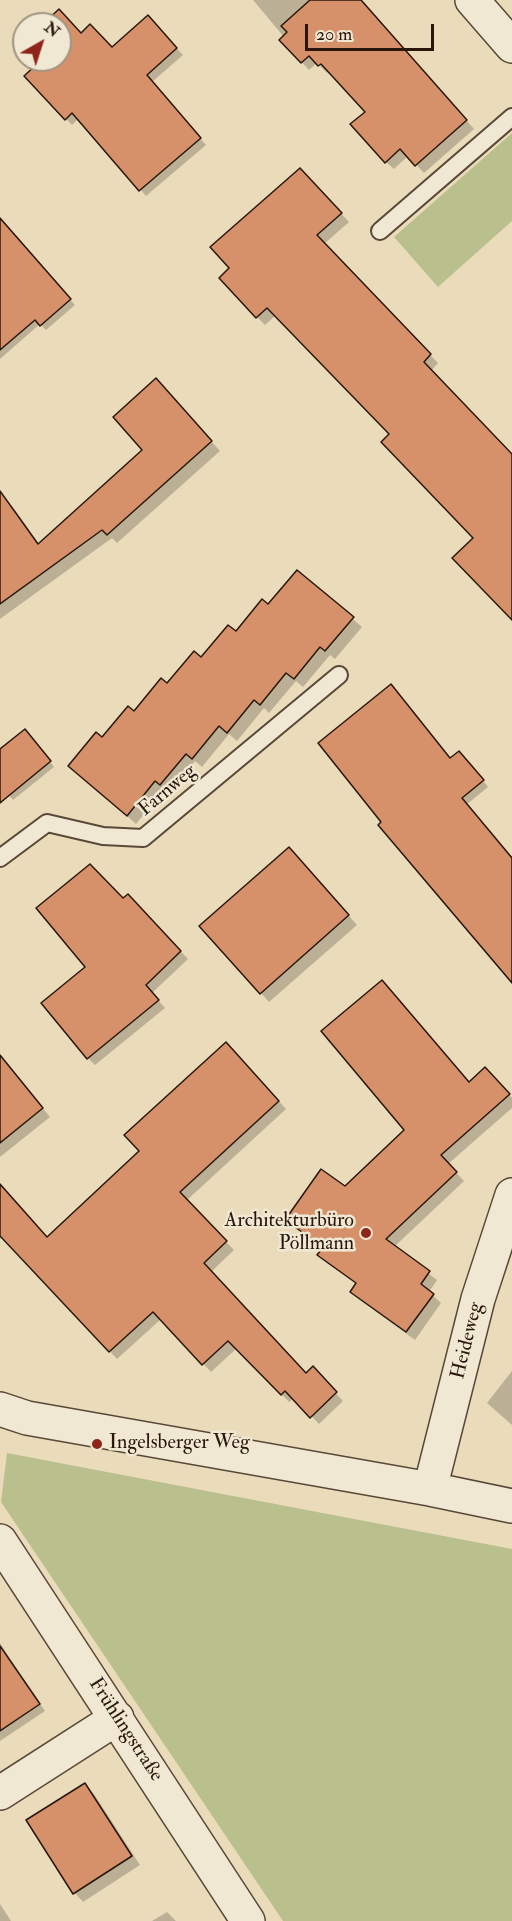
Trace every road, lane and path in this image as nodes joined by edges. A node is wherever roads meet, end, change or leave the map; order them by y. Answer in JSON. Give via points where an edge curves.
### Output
{"nodes":[{"id":1,"x":472,"y":0,"type":"edge"},
{"id":2,"x":512,"y":46,"type":"edge"},
{"id":3,"x":512,"y":117,"type":"edge"},
{"id":4,"x":380,"y":231,"type":"dead end"},
{"id":5,"x":339,"y":675,"type":"dead end"},
{"id":6,"x":0,"y":858,"type":"edge"},
{"id":7,"x":512,"y":1194,"type":"edge"},
{"id":8,"x":0,"y":1409,"type":"edge"},
{"id":9,"x":430,"y":1489,"type":"junction"},
{"id":10,"x":512,"y":1506,"type":"edge"},
{"id":11,"x":0,"y":1541,"type":"edge"},
{"id":12,"x":117,"y":1718,"type":"junction"},
{"id":13,"x":0,"y":1793,"type":"edge"},
{"id":14,"x":248,"y":1921,"type":"edge"}],
"edges":[{"from":1,"to":2,"type":"street"},
{"from":3,"to":4,"type":"lane"},
{"from":5,"to":6,"type":"lane","name":"Farnweg","via":[[143,838],[103,836],[47,823]]},
{"from":7,"to":9,"type":"street","name":"Heideweg","via":[[478,1299]]},
{"from":8,"to":9,"type":"street","via":[[27,1418]]},
{"from":9,"to":10,"type":"street"},
{"from":11,"to":12,"type":"street","name":"Frühlingstraße"},
{"from":12,"to":13,"type":"street"},
{"from":12,"to":14,"type":"street","name":"Frühlingstraße"}]}
